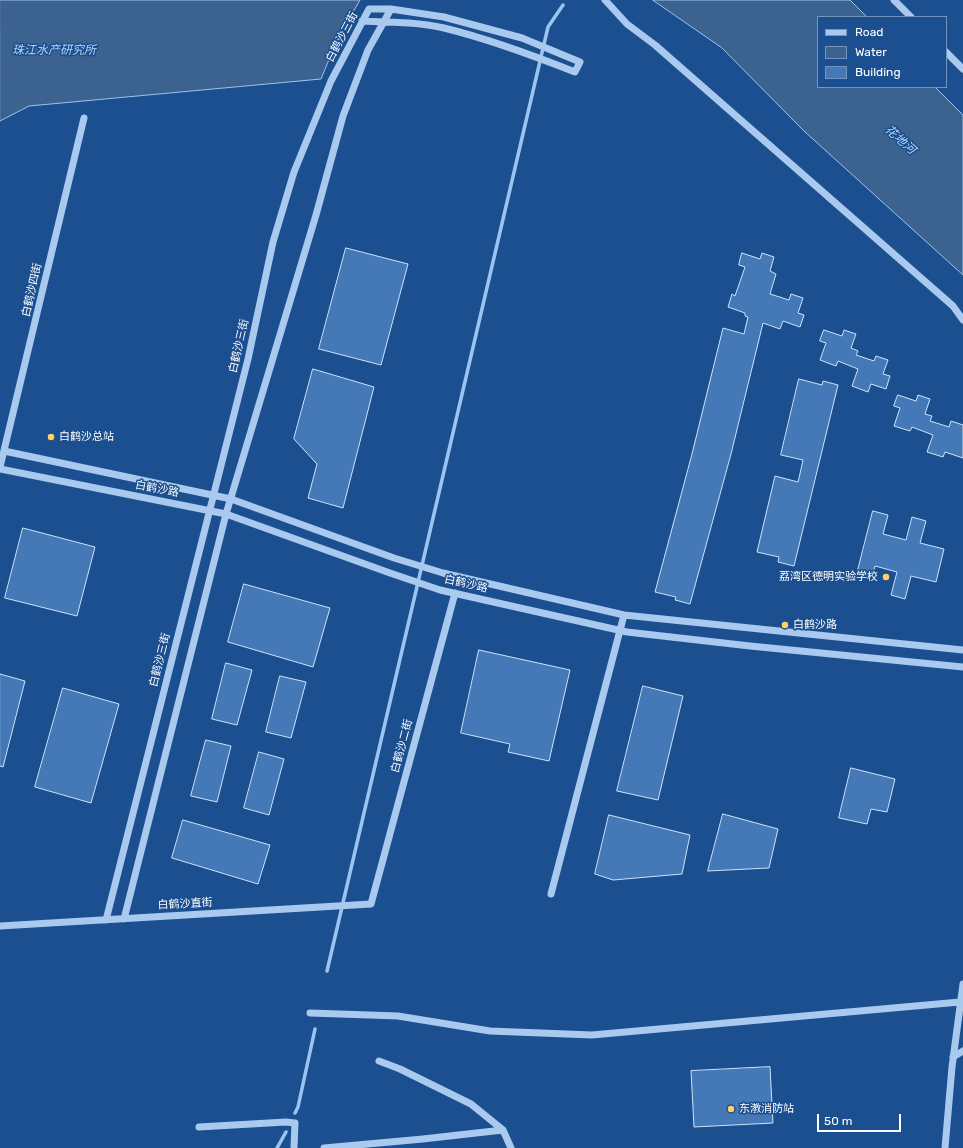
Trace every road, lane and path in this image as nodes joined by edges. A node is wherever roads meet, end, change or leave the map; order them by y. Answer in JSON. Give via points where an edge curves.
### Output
{"nodes":[{"id":1,"x":605,"y":0,"type":"edge"},
{"id":2,"x":894,"y":0,"type":"edge"},
{"id":3,"x":391,"y":9,"type":"junction"},
{"id":4,"x":910,"y":16,"type":"edge"},
{"id":5,"x":362,"y":21,"type":"junction"},
{"id":6,"x":385,"y":22,"type":"junction"},
{"id":7,"x":947,"y":53,"type":"edge"},
{"id":8,"x":963,"y":69,"type":"edge"},
{"id":9,"x":84,"y":118,"type":"dead end"},
{"id":10,"x":963,"y":320,"type":"edge"},
{"id":11,"x":4,"y":451,"type":"junction"},
{"id":12,"x":0,"y":468,"type":"edge"},
{"id":13,"x":214,"y":495,"type":"junction"},
{"id":14,"x":231,"y":499,"type":"junction"},
{"id":15,"x":209,"y":510,"type":"junction"},
{"id":16,"x":226,"y":514,"type":"junction"},
{"id":17,"x":455,"y":593,"type":"junction"},
{"id":18,"x":624,"y":615,"type":"junction"},
{"id":19,"x":620,"y":630,"type":"junction"},
{"id":20,"x":963,"y":650,"type":"edge"},
{"id":21,"x":963,"y":667,"type":"edge"},
{"id":22,"x":551,"y":894,"type":"dead end"},
{"id":23,"x":371,"y":904,"type":"joint"},
{"id":24,"x":124,"y":919,"type":"junction"},
{"id":25,"x":106,"y":920,"type":"junction"},
{"id":26,"x":0,"y":926,"type":"edge"},
{"id":27,"x":963,"y":984,"type":"edge"},
{"id":28,"x":960,"y":1002,"type":"junction"},
{"id":29,"x":310,"y":1013,"type":"dead end"},
{"id":30,"x":963,"y":1051,"type":"edge"},
{"id":31,"x":953,"y":1057,"type":"junction"},
{"id":32,"x":379,"y":1062,"type":"dead end"},
{"id":33,"x":199,"y":1127,"type":"dead end"},
{"id":34,"x":503,"y":1130,"type":"junction"},
{"id":35,"x":294,"y":1148,"type":"edge"},
{"id":36,"x":324,"y":1148,"type":"edge"},
{"id":37,"x":511,"y":1148,"type":"edge"},
{"id":38,"x":944,"y":1148,"type":"edge"}],
"edges":[{"from":1,"to":10,"type":"street","via":[[627,24],[661,50],[953,306]]},
{"from":2,"to":4,"type":"street"},
{"from":3,"to":5,"type":"street","name":"白鹤沙三街","via":[[369,9]]},
{"from":3,"to":6,"type":"street"},
{"from":3,"to":6,"type":"street","via":[[444,17],[522,38],[580,62],[575,72],[518,50],[444,28],[405,22]]},
{"from":5,"to":6,"type":"street"},
{"from":5,"to":13,"type":"street","name":"白鹤沙三街","via":[[331,81],[294,172],[273,242],[248,359]]},
{"from":6,"to":14,"type":"street","via":[[368,50],[343,116]]},
{"from":7,"to":8,"type":"street"},
{"from":9,"to":11,"type":"street","name":"白鹤沙四街"},
{"from":11,"to":12,"type":"street","name":"白鹤沙四街"},
{"from":11,"to":13,"type":"street","name":"白鹤沙路"},
{"from":12,"to":15,"type":"street","name":"白鹤沙路"},
{"from":13,"to":14,"type":"street","name":"白鹤沙路"},
{"from":13,"to":15,"type":"street","name":"白鹤沙三街"},
{"from":14,"to":16,"type":"street"},
{"from":14,"to":18,"type":"street","name":"白鹤沙路","via":[[443,573]]},
{"from":15,"to":16,"type":"street","name":"白鹤沙路"},
{"from":15,"to":25,"type":"street","name":"白鹤沙三街"},
{"from":16,"to":17,"type":"street","name":"白鹤沙路","via":[[390,573]]},
{"from":16,"to":24,"type":"street"},
{"from":17,"to":19,"type":"street","name":"白鹤沙路"},
{"from":17,"to":23,"type":"street","name":"白鹤沙二街"},
{"from":18,"to":19,"type":"street"},
{"from":18,"to":20,"type":"street","name":"白鹤沙路"},
{"from":19,"to":21,"type":"street","name":"白鹤沙路"},
{"from":19,"to":22,"type":"street"},
{"from":23,"to":24,"type":"street","name":"白鹤沙直街"},
{"from":24,"to":25,"type":"street","name":"白鹤沙直街"},
{"from":25,"to":26,"type":"street","name":"白鹤沙直街"},
{"from":27,"to":28,"type":"street"},
{"from":28,"to":29,"type":"street","via":[[592,1035],[490,1031],[398,1016]]},
{"from":28,"to":31,"type":"street"},
{"from":30,"to":31,"type":"street"},
{"from":31,"to":38,"type":"street"},
{"from":32,"to":34,"type":"street","via":[[400,1069],[471,1104]]},
{"from":33,"to":35,"type":"street","via":[[286,1122],[294,1124]]},
{"from":34,"to":36,"type":"street"},
{"from":34,"to":37,"type":"street"}]}
